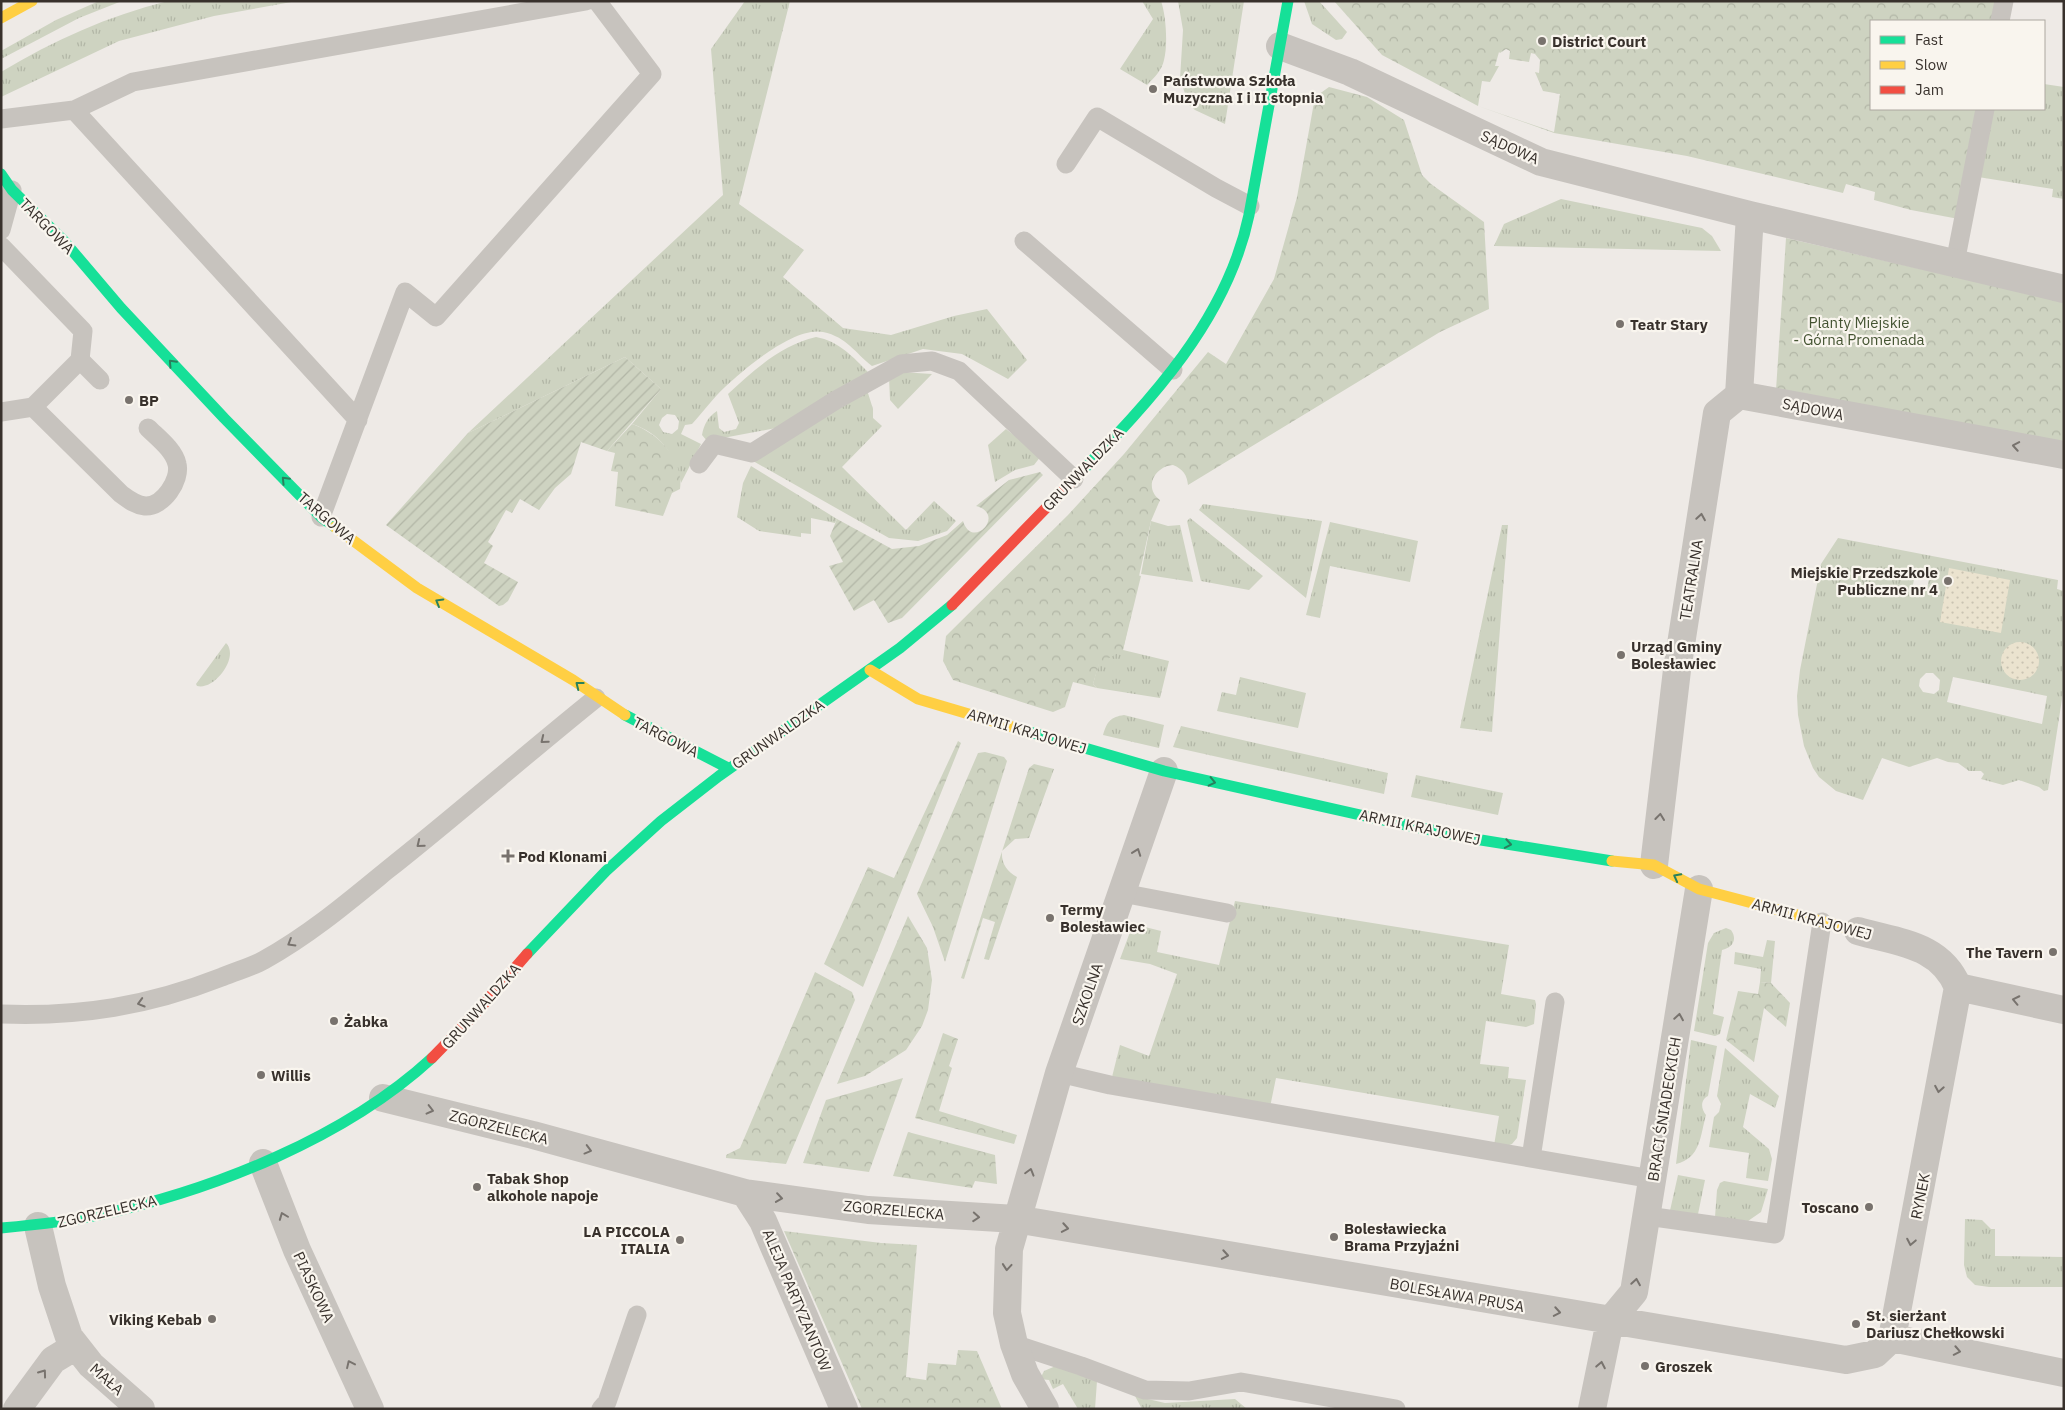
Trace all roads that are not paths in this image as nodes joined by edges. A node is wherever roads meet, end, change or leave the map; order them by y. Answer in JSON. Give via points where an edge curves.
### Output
{"nodes":[{"id":1,"x":32,"y":1,"type":"edge"},
{"id":2,"x":586,"y":1,"type":"edge"},
{"id":3,"x":597,"y":1,"type":"edge"},
{"id":4,"x":1288,"y":1,"type":"edge"},
{"id":5,"x":2004,"y":1,"type":"edge"},
{"id":6,"x":1,"y":18,"type":"edge"},
{"id":7,"x":2000,"y":20,"type":"edge"},
{"id":8,"x":1280,"y":46,"type":"junction"},
{"id":9,"x":74,"y":110,"type":"junction"},
{"id":10,"x":1985,"y":110,"type":"edge"},
{"id":11,"x":1,"y":119,"type":"edge"},
{"id":12,"x":1066,"y":164,"type":"dead end"},
{"id":13,"x":1,"y":174,"type":"edge"},
{"id":14,"x":12,"y":190,"type":"junction"},
{"id":15,"x":1250,"y":206,"type":"junction"},
{"id":16,"x":1750,"y":215,"type":"junction"},
{"id":17,"x":1,"y":230,"type":"edge"},
{"id":18,"x":1024,"y":241,"type":"dead end"},
{"id":19,"x":1,"y":246,"type":"edge"},
{"id":20,"x":1955,"y":263,"type":"junction"},
{"id":21,"x":2064,"y":289,"type":"edge"},
{"id":22,"x":80,"y":360,"type":"junction"},
{"id":23,"x":1173,"y":370,"type":"junction"},
{"id":24,"x":100,"y":380,"type":"dead end"},
{"id":25,"x":1739,"y":395,"type":"junction"},
{"id":26,"x":33,"y":407,"type":"junction"},
{"id":27,"x":1,"y":412,"type":"edge"},
{"id":28,"x":358,"y":420,"type":"junction"},
{"id":29,"x":148,"y":428,"type":"dead end"},
{"id":30,"x":2064,"y":455,"type":"edge"},
{"id":31,"x":699,"y":464,"type":"dead end"},
{"id":32,"x":1074,"y":479,"type":"junction"},
{"id":33,"x":321,"y":517,"type":"junction"},
{"id":34,"x":870,"y":670,"type":"junction"},
{"id":35,"x":596,"y":698,"type":"junction"},
{"id":36,"x":728,"y":768,"type":"junction"},
{"id":37,"x":1164,"y":771,"type":"junction"},
{"id":38,"x":1654,"y":865,"type":"junction"},
{"id":39,"x":1699,"y":889,"type":"junction"},
{"id":40,"x":1122,"y":893,"type":"junction"},
{"id":41,"x":1228,"y":913,"type":"dead end"},
{"id":42,"x":1822,"y":922,"type":"junction"},
{"id":43,"x":1858,"y":931,"type":"joint"},
{"id":44,"x":1958,"y":987,"type":"junction"},
{"id":45,"x":1555,"y":1002,"type":"dead end"},
{"id":46,"x":2064,"y":1010,"type":"edge"},
{"id":47,"x":1,"y":1014,"type":"edge"},
{"id":48,"x":1059,"y":1073,"type":"junction"},
{"id":49,"x":383,"y":1098,"type":"junction"},
{"id":50,"x":1531,"y":1158,"type":"junction"},
{"id":51,"x":263,"y":1163,"type":"junction"},
{"id":52,"x":1652,"y":1179,"type":"junction"},
{"id":53,"x":745,"y":1193,"type":"junction"},
{"id":54,"x":1647,"y":1216,"type":"junction"},
{"id":55,"x":1016,"y":1219,"type":"junction"},
{"id":56,"x":38,"y":1226,"type":"junction"},
{"id":57,"x":1,"y":1228,"type":"edge"},
{"id":58,"x":637,"y":1315,"type":"dead end"},
{"id":59,"x":1610,"y":1321,"type":"junction"},
{"id":60,"x":1892,"y":1338,"type":"junction"},
{"id":61,"x":1014,"y":1344,"type":"junction"},
{"id":62,"x":76,"y":1346,"type":"junction"},
{"id":63,"x":2064,"y":1373,"type":"edge"},
{"id":64,"x":1386,"y":1408,"type":"edge"},
{"id":65,"x":17,"y":1409,"type":"edge"},
{"id":66,"x":141,"y":1409,"type":"edge"},
{"id":67,"x":370,"y":1409,"type":"edge"},
{"id":68,"x":601,"y":1409,"type":"edge"},
{"id":69,"x":844,"y":1409,"type":"edge"},
{"id":70,"x":1045,"y":1409,"type":"edge"},
{"id":71,"x":1592,"y":1409,"type":"edge"}],
"edges":[{"from":1,"to":6,"type":"street"},
{"from":2,"to":9,"type":"lane","via":[[133,82]]},
{"from":3,"to":28,"type":"lane","via":[[652,74],[436,316],[405,292]]},
{"from":4,"to":8,"type":"street","name":"GRUNWALDZKA"},
{"from":5,"to":7,"type":"lane"},
{"from":8,"to":15,"type":"street","name":"GRUNWALDZKA"},
{"from":8,"to":16,"type":"street","name":"SĄDOWA","via":[[1350,72],[1541,162]]},
{"from":9,"to":11,"type":"lane"},
{"from":9,"to":28,"type":"lane"},
{"from":10,"to":20,"type":"lane"},
{"from":12,"to":15,"type":"lane","via":[[1097,117]]},
{"from":13,"to":14,"type":"street","name":"TARGOWA"},
{"from":14,"to":17,"type":"lane"},
{"from":33,"to":14,"type":"street","name":"TARGOWA","one_way":true,"via":[[224,418],[64,242]]},
{"from":15,"to":23,"type":"street","name":"GRUNWALDZKA","via":[[1239,256],[1223,291]]},
{"from":16,"to":20,"type":"street","name":"SĄDOWA"},
{"from":16,"to":25,"type":"street"},
{"from":18,"to":23,"type":"lane"},
{"from":19,"to":22,"type":"lane","via":[[83,332]]},
{"from":20,"to":21,"type":"street","name":"SĄDOWA"},
{"from":22,"to":24,"type":"lane"},
{"from":22,"to":26,"type":"lane"},
{"from":23,"to":32,"type":"street","name":"GRUNWALDZKA"},
{"from":30,"to":25,"type":"street","name":"SĄDOWA","one_way":true},
{"from":38,"to":25,"type":"street","name":"TEATRALNA","one_way":true,"via":[[1677,670],[1717,413]]},
{"from":26,"to":27,"type":"lane"},
{"from":26,"to":29,"type":"lane","via":[[121,494],[132,503],[147,506],[161,500],[172,489],[178,476],[177,463]]},
{"from":28,"to":33,"type":"lane"},
{"from":31,"to":32,"type":"lane","via":[[714,444],[752,453],[836,400],[902,364],[932,361],[959,372]]},
{"from":32,"to":34,"type":"street","name":"GRUNWALDZKA","via":[[946,610]]},
{"from":35,"to":33,"type":"street","name":"TARGOWA","one_way":true,"via":[[573,680],[417,588]]},
{"from":34,"to":36,"type":"street","name":"GRUNWALDZKA"},
{"from":34,"to":37,"type":"street","name":"ARMII KRAJOWEJ","via":[[918,699]]},
{"from":35,"to":36,"type":"street","name":"TARGOWA","via":[[658,735]]},
{"from":35,"to":47,"type":"lane","one_way":true,"via":[[312,931],[263,961],[134,1005],[73,1014]]},
{"from":36,"to":49,"type":"street","name":"GRUNWALDZKA","via":[[631,847],[529,951],[446,1046]]},
{"from":37,"to":38,"type":"street","name":"ARMII KRAJOWEJ","one_way":true,"via":[[1481,840],[1588,858]]},
{"from":40,"to":37,"type":"street","name":"SZKOLNA","one_way":true},
{"from":39,"to":38,"type":"street","name":"ARMII KRAJOWEJ","one_way":true},
{"from":39,"to":42,"type":"street","name":"ARMII KRAJOWEJ"},
{"from":52,"to":39,"type":"street","name":"BRACI ŚNIADECKICH","one_way":true},
{"from":40,"to":41,"type":"lane"},
{"from":40,"to":48,"type":"street","name":"SZKOLNA"},
{"from":42,"to":43,"type":"street","name":"ARMII KRAJOWEJ"},
{"from":42,"to":54,"type":"lane","via":[[1775,1234]]},
{"from":43,"to":44,"type":"street","name":"ARMII KRAJOWEJ","via":[[1928,951],[1947,966]]},
{"from":46,"to":44,"type":"street","one_way":true},
{"from":44,"to":60,"type":"street","name":"RYNEK","one_way":true},
{"from":45,"to":50,"type":"lane"},
{"from":48,"to":50,"type":"lane","via":[[1110,1085]]},
{"from":55,"to":48,"type":"street","name":"SZKOLNA","one_way":true},
{"from":49,"to":51,"type":"street","name":"ZGORZELECKA"},
{"from":49,"to":53,"type":"street","name":"ZGORZELECKA","one_way":true},
{"from":50,"to":52,"type":"lane"},
{"from":51,"to":56,"type":"street","name":"ZGORZELECKA","via":[[158,1199],[97,1216]]},
{"from":67,"to":51,"type":"street","name":"PIASKOWA","one_way":true,"via":[[296,1250]]},
{"from":52,"to":54,"type":"street","name":"BRACI ŚNIADECKICH"},
{"from":53,"to":55,"type":"street","name":"ZGORZELECKA","one_way":true,"via":[[868,1210]]},
{"from":53,"to":69,"type":"street","name":"ALEJA PARTYZANTÓW","via":[[763,1221]]},
{"from":59,"to":54,"type":"street","name":"BRACI ŚNIADECKICH","one_way":true,"via":[[1634,1292]]},
{"from":55,"to":59,"type":"street","name":"BOLESŁAWA PRUSA","one_way":true},
{"from":55,"to":61,"type":"street","name":"SZKOLNA","one_way":true,"via":[[1006,1274],[1006,1313]]},
{"from":56,"to":57,"type":"street","name":"ZGORZELECKA"},
{"from":56,"to":62,"type":"street","name":"MAŁA","via":[[52,1286],[69,1337]]},
{"from":58,"to":68,"type":"lane"},
{"from":59,"to":60,"type":"street","name":"BOLESŁAWA PRUSA","via":[[1846,1360],[1875,1354]]},
{"from":71,"to":59,"type":"street","one_way":true},
{"from":60,"to":63,"type":"street","one_way":true},
{"from":61,"to":64,"type":"lane","via":[[1145,1390],[1189,1391],[1240,1382]]},
{"from":61,"to":70,"type":"street","name":"SZKOLNA"},
{"from":65,"to":62,"type":"street","one_way":true,"via":[[53,1360]]},
{"from":62,"to":66,"type":"street","name":"MAŁA","via":[[100,1374]]}]}
